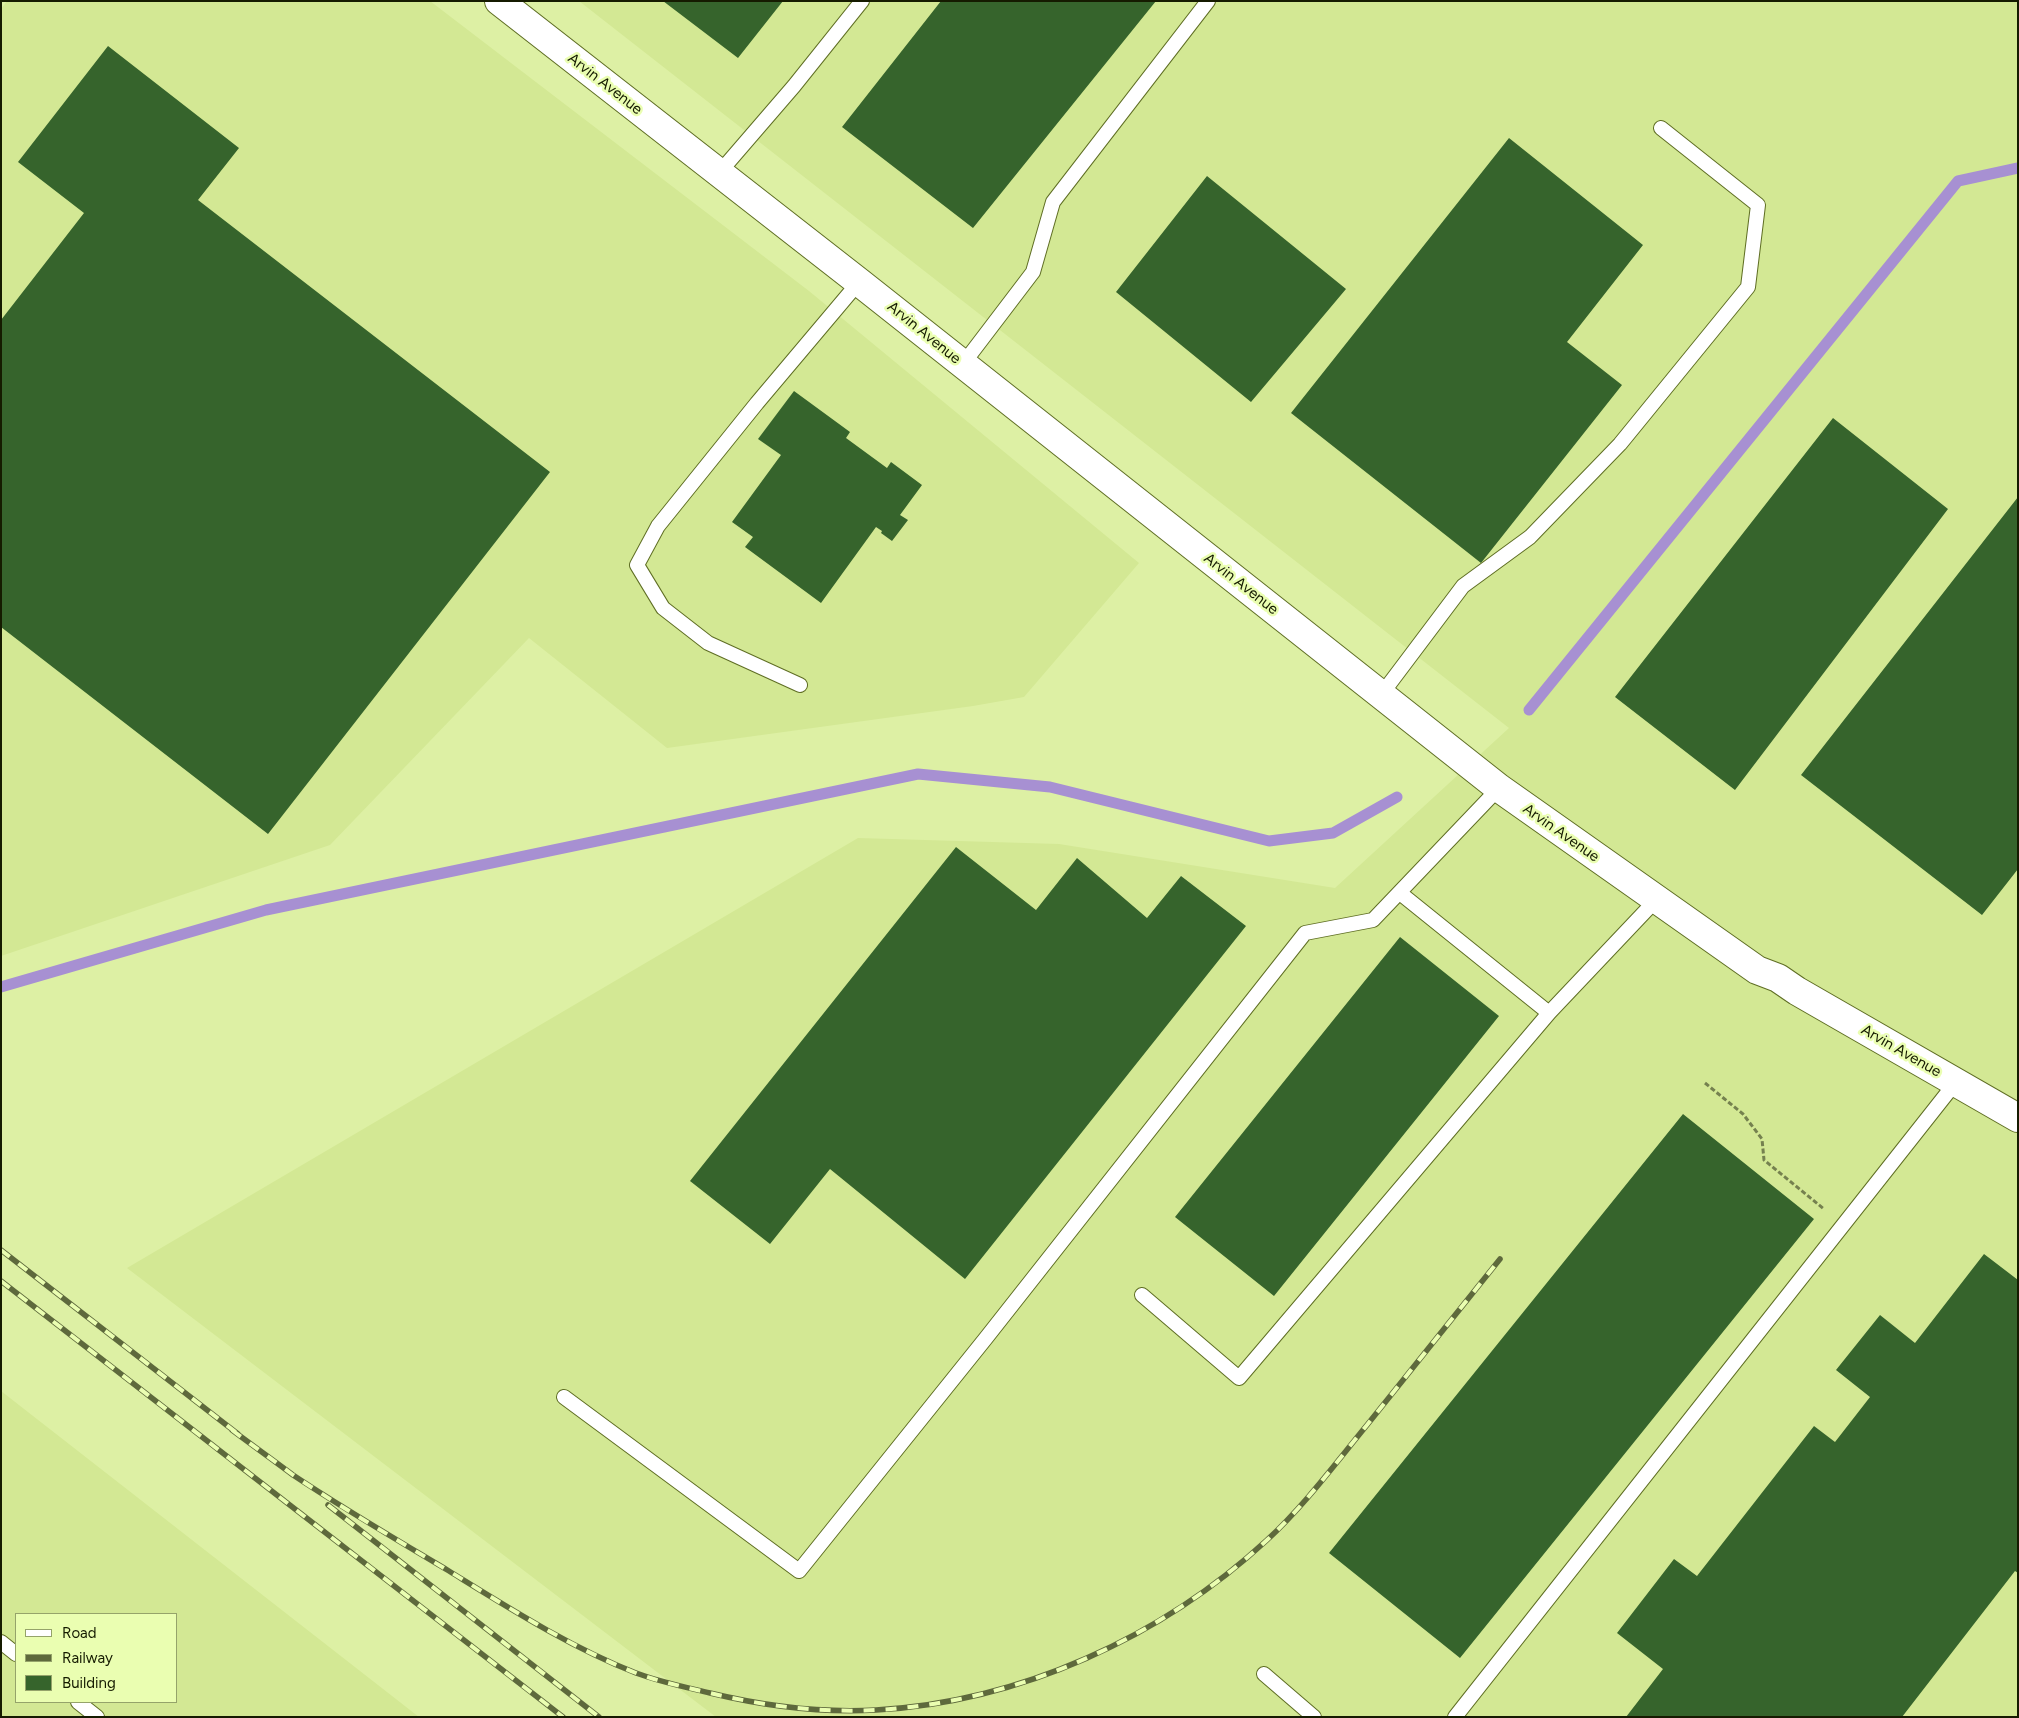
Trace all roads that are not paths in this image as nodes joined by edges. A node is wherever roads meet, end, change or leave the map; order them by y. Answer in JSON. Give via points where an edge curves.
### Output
{"nodes":[{"id":1,"x":498,"y":1,"type":"edge"},
{"id":2,"x":862,"y":1,"type":"edge"},
{"id":3,"x":1208,"y":1,"type":"edge"},
{"id":4,"x":1661,"y":128,"type":"dead end"},
{"id":5,"x":719,"y":173,"type":"junction"},
{"id":6,"x":859,"y":282,"type":"junction"},
{"id":7,"x":963,"y":364,"type":"junction"},
{"id":8,"x":800,"y":685,"type":"dead end"},
{"id":9,"x":1381,"y":695,"type":"junction"},
{"id":10,"x":1499,"y":788,"type":"junction"},
{"id":11,"x":1400,"y":893,"type":"junction"},
{"id":12,"x":1656,"y":900,"type":"junction"},
{"id":13,"x":1550,"y":1013,"type":"junction"},
{"id":14,"x":1956,"y":1082,"type":"junction"},
{"id":15,"x":2018,"y":1118,"type":"edge"},
{"id":16,"x":1142,"y":1295,"type":"dead end"},
{"id":17,"x":564,"y":1397,"type":"dead end"},
{"id":18,"x":1,"y":1642,"type":"edge"},
{"id":19,"x":15,"y":1653,"type":"edge"},
{"id":20,"x":1264,"y":1674,"type":"dead end"},
{"id":21,"x":79,"y":1703,"type":"edge"},
{"id":22,"x":97,"y":1717,"type":"edge"},
{"id":23,"x":1314,"y":1717,"type":"edge"},
{"id":24,"x":1455,"y":1717,"type":"edge"}],
"edges":[{"from":1,"to":5,"type":"street","name":"Arvin Avenue"},
{"from":2,"to":5,"type":"lane"},
{"from":3,"to":7,"type":"lane","via":[[1053,202],[1033,272]]},
{"from":4,"to":9,"type":"lane","via":[[1758,205],[1748,287],[1620,444],[1530,537],[1463,586]]},
{"from":5,"to":6,"type":"street","name":"Arvin Avenue"},
{"from":6,"to":7,"type":"street","name":"Arvin Avenue"},
{"from":6,"to":8,"type":"lane","via":[[658,526],[637,565],[663,608],[708,643]]},
{"from":7,"to":9,"type":"street","name":"Arvin Avenue"},
{"from":9,"to":10,"type":"street","name":"Arvin Avenue"},
{"from":10,"to":11,"type":"lane"},
{"from":10,"to":12,"type":"street","name":"Arvin Avenue"},
{"from":11,"to":13,"type":"lane"},
{"from":11,"to":17,"type":"lane","via":[[1373,920],[1304,933],[799,1572]]},
{"from":12,"to":13,"type":"lane"},
{"from":12,"to":14,"type":"street","name":"Arvin Avenue","via":[[1757,970],[1778,978]]},
{"from":13,"to":16,"type":"lane","via":[[1239,1378]]},
{"from":14,"to":15,"type":"street","name":"Arvin Avenue"},
{"from":14,"to":24,"type":"lane"},
{"from":18,"to":19,"type":"lane"},
{"from":20,"to":23,"type":"lane"},
{"from":21,"to":22,"type":"lane"}]}
